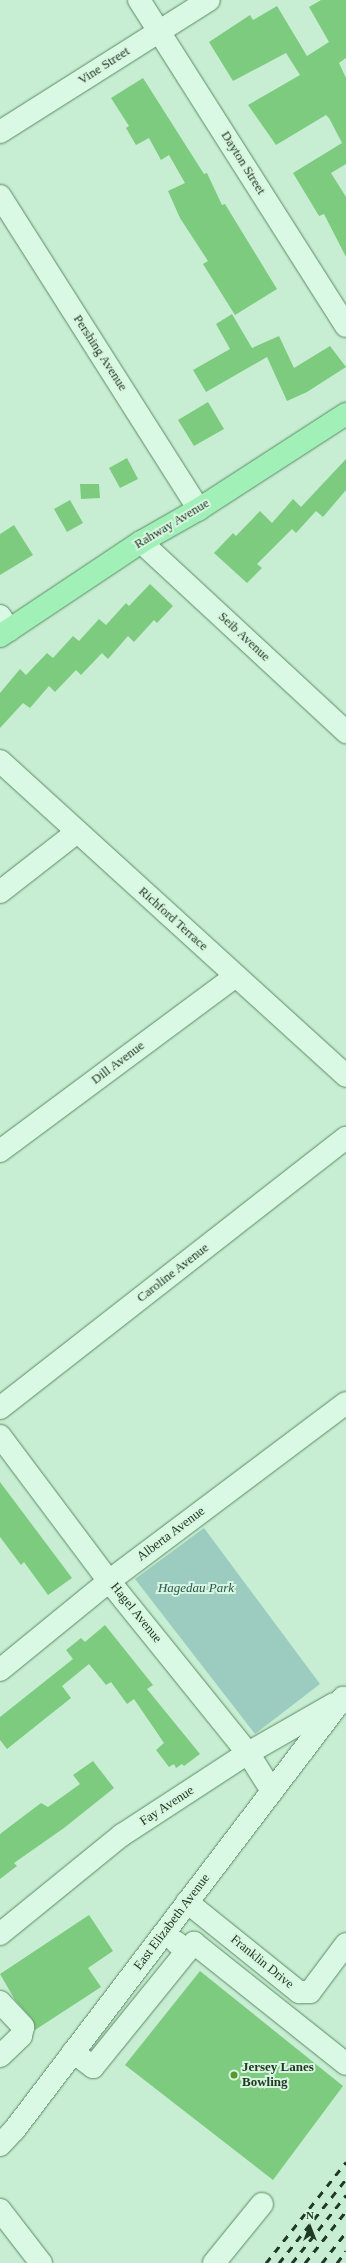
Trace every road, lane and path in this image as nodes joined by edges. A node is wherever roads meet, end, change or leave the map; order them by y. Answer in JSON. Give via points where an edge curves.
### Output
{"nodes":[{"id":1,"x":139,"y":0,"type":"edge"},
{"id":2,"x":209,"y":0,"type":"edge"},
{"id":3,"x":159,"y":31,"type":"junction"},
{"id":4,"x":0,"y":132,"type":"edge"},
{"id":5,"x":0,"y":196,"type":"edge"},
{"id":6,"x":346,"y":326,"type":"edge"},
{"id":7,"x":346,"y":414,"type":"edge"},
{"id":8,"x":199,"y":509,"type":"junction"},
{"id":9,"x":141,"y":542,"type":"junction"},
{"id":10,"x":3,"y":628,"type":"edge"},
{"id":11,"x":346,"y":732,"type":"edge"},
{"id":12,"x":0,"y":761,"type":"edge"},
{"id":13,"x":77,"y":832,"type":"junction"},
{"id":14,"x":0,"y":892,"type":"edge"},
{"id":15,"x":236,"y":976,"type":"junction"},
{"id":16,"x":346,"y":1076,"type":"edge"},
{"id":17,"x":346,"y":1138,"type":"edge"},
{"id":18,"x":0,"y":1151,"type":"edge"},
{"id":19,"x":346,"y":1403,"type":"edge"},
{"id":20,"x":0,"y":1408,"type":"edge"},
{"id":21,"x":0,"y":1436,"type":"edge"},
{"id":22,"x":110,"y":1581,"type":"junction"},
{"id":23,"x":0,"y":1670,"type":"edge"},
{"id":24,"x":344,"y":1697,"type":"edge"},
{"id":25,"x":248,"y":1753,"type":"junction"},
{"id":26,"x":272,"y":1791,"type":"junction"},
{"id":27,"x":195,"y":1908,"type":"junction"},
{"id":28,"x":165,"y":1932,"type":"junction"},
{"id":29,"x":0,"y":1934,"type":"edge"},
{"id":30,"x":346,"y":1944,"type":"edge"},
{"id":31,"x":191,"y":1947,"type":"junction"},
{"id":32,"x":0,"y":2002,"type":"edge"},
{"id":33,"x":73,"y":2052,"type":"junction"},
{"id":34,"x":0,"y":2056,"type":"edge"},
{"id":35,"x":346,"y":2064,"type":"edge"},
{"id":36,"x":0,"y":2145,"type":"edge"},
{"id":37,"x":262,"y":2204,"type":"dead end"},
{"id":38,"x":0,"y":2210,"type":"edge"},
{"id":39,"x":41,"y":2263,"type":"edge"},
{"id":40,"x":214,"y":2263,"type":"edge"}],
"edges":[{"from":1,"to":3,"type":"street","name":"Dayton Street"},
{"from":2,"to":3,"type":"street","name":"Vine Street"},
{"from":3,"to":4,"type":"street","name":"Vine Street"},
{"from":3,"to":6,"type":"street","name":"Dayton Street"},
{"from":5,"to":8,"type":"street","name":"Pershing Avenue"},
{"from":7,"to":8,"type":"main road","name":"Rahway Avenue"},
{"from":8,"to":9,"type":"main road","name":"Rahway Avenue"},
{"from":9,"to":10,"type":"main road","name":"Rahway Avenue"},
{"from":9,"to":11,"type":"street","name":"Seib Avenue"},
{"from":12,"to":13,"type":"street","name":"Richford Terrace"},
{"from":13,"to":14,"type":"street"},
{"from":13,"to":15,"type":"street","name":"Richford Terrace"},
{"from":15,"to":16,"type":"street","name":"Richford Terrace"},
{"from":15,"to":18,"type":"street","name":"Dill Avenue"},
{"from":17,"to":20,"type":"street","name":"Caroline Avenue"},
{"from":19,"to":22,"type":"street","name":"Alberta Avenue"},
{"from":21,"to":22,"type":"street","name":"Hagel Avenue"},
{"from":22,"to":23,"type":"street","name":"Alberta Avenue"},
{"from":22,"to":25,"type":"street","name":"Hagel Avenue"},
{"from":24,"to":25,"type":"street","name":"Fay Avenue"},
{"from":24,"to":26,"type":"street","name":"East Elizabeth Avenue"},
{"from":25,"to":26,"type":"street","name":"Hagel Avenue"},
{"from":25,"to":29,"type":"street","name":"Fay Avenue","via":[[122,1835]]},
{"from":26,"to":27,"type":"street","name":"East Elizabeth Avenue"},
{"from":27,"to":28,"type":"street","name":"East Elizabeth Avenue"},
{"from":27,"to":30,"type":"street","name":"Franklin Drive","via":[[299,1992],[310,1992]]},
{"from":27,"to":31,"type":"street"},
{"from":28,"to":31,"type":"street"},
{"from":28,"to":33,"type":"street","name":"East Elizabeth Avenue"},
{"from":31,"to":33,"type":"street","via":[[93,2067]]},
{"from":31,"to":35,"type":"street"},
{"from":32,"to":34,"type":"street","via":[[23,2027],[21,2036]]},
{"from":33,"to":36,"type":"street","name":"East Elizabeth Avenue"},
{"from":37,"to":40,"type":"street"},
{"from":38,"to":39,"type":"street"}]}
